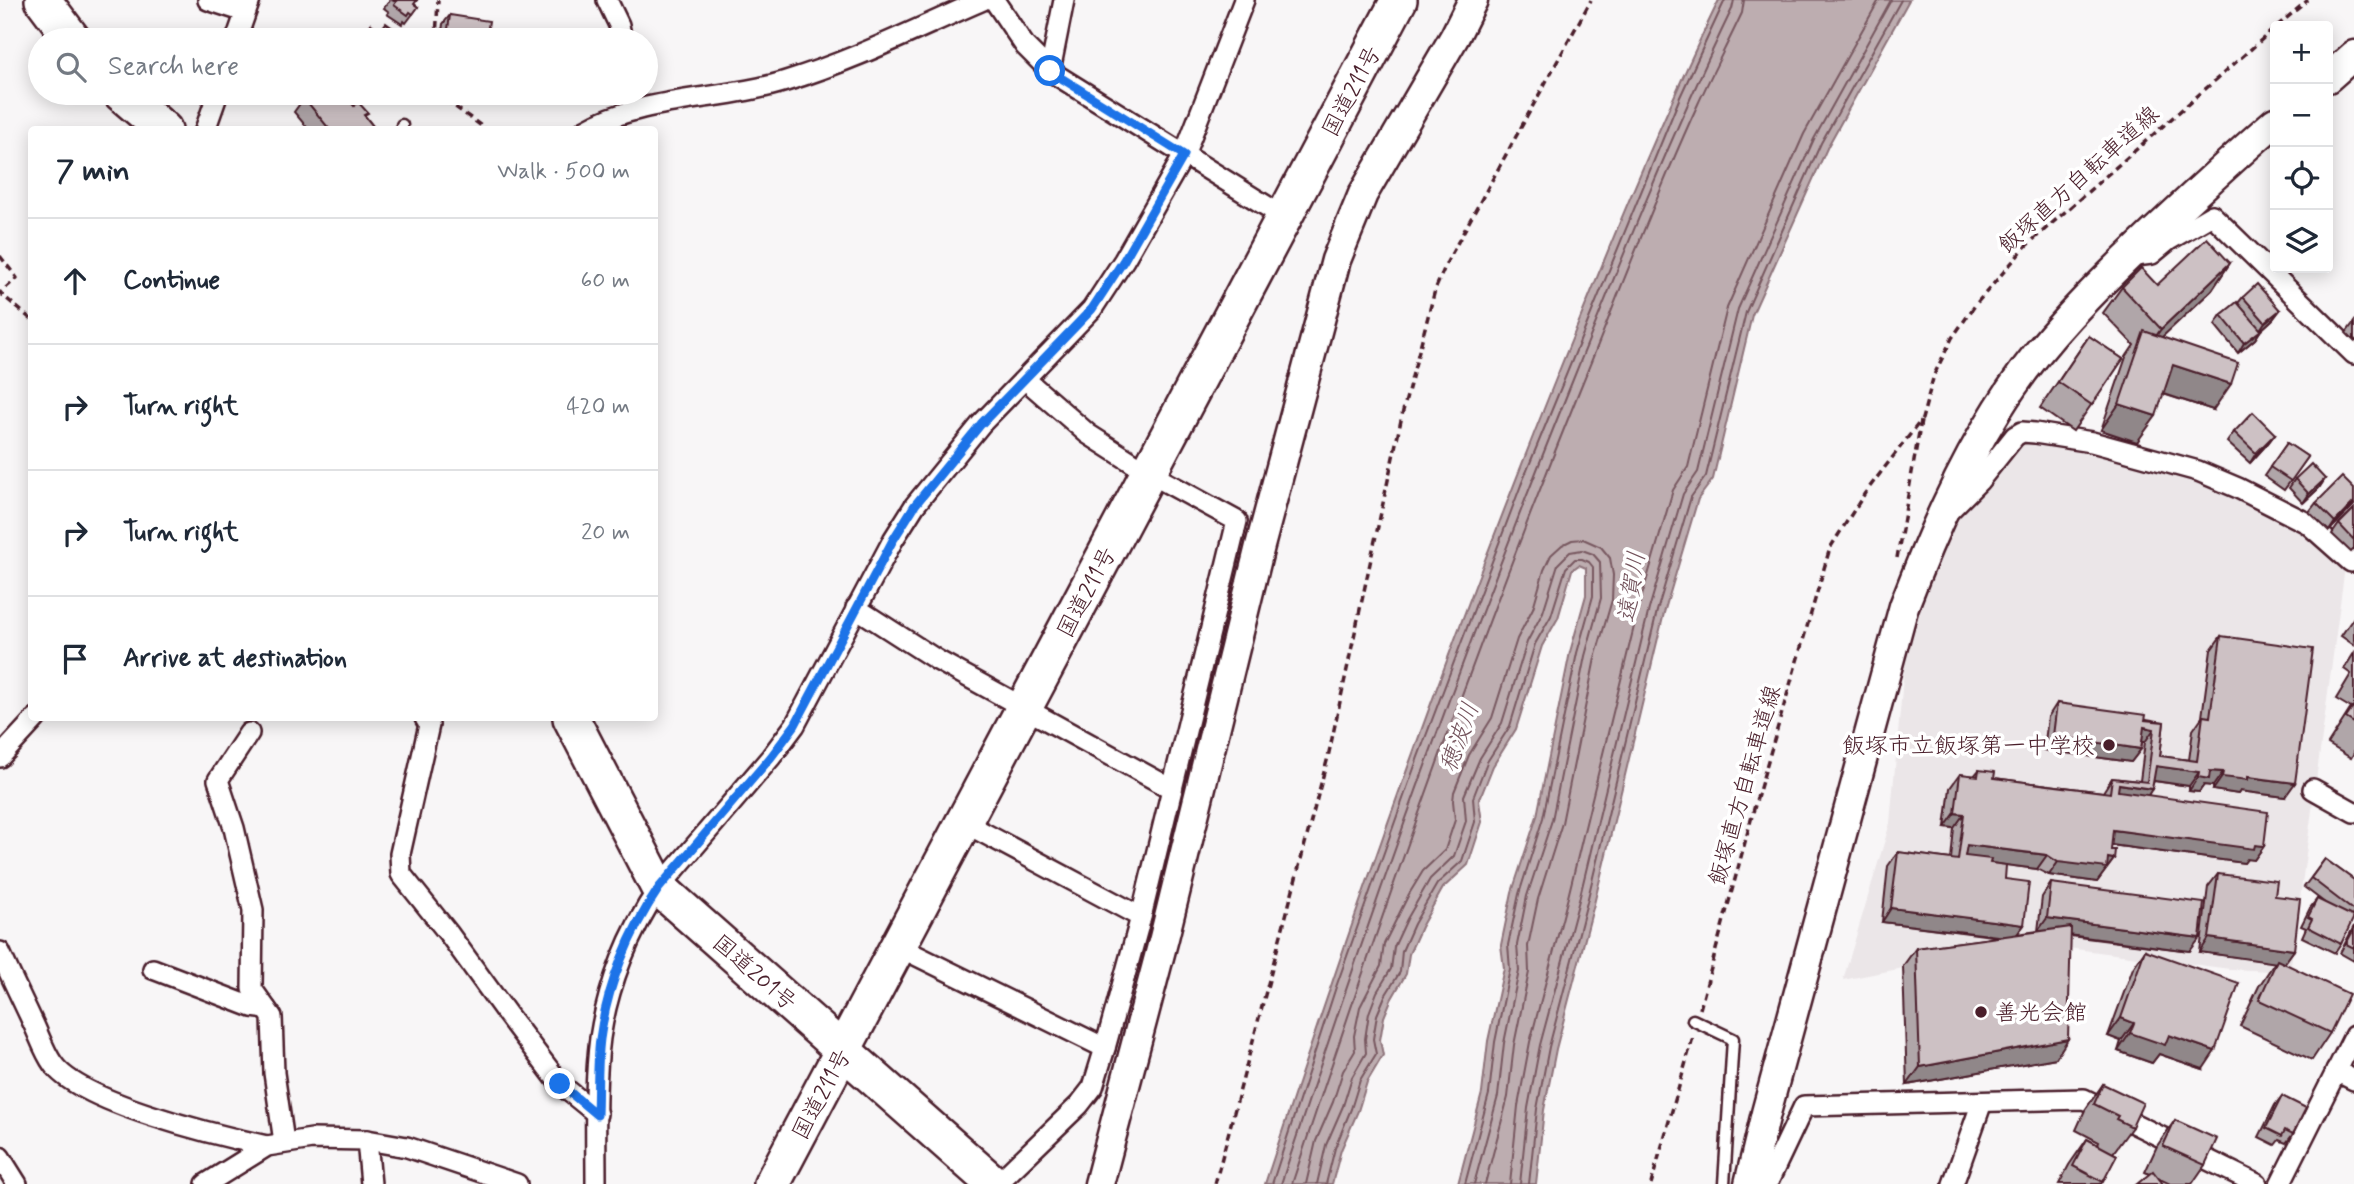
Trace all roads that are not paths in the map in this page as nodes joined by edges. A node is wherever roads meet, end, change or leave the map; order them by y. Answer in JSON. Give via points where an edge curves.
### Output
{"nodes":[{"id":1,"x":43,"y":0,"type":"edge"},
{"id":2,"x":208,"y":0,"type":"edge"},
{"id":3,"x":607,"y":0,"type":"edge"},
{"id":4,"x":984,"y":0,"type":"edge"},
{"id":5,"x":994,"y":0,"type":"edge"},
{"id":6,"x":1064,"y":0,"type":"edge"},
{"id":7,"x":1244,"y":0,"type":"edge"},
{"id":8,"x":1399,"y":0,"type":"edge"},
{"id":9,"x":1473,"y":0,"type":"edge"},
{"id":10,"x":248,"y":6,"type":"edge"},
{"id":11,"x":64,"y":28,"type":"edge"},
{"id":12,"x":240,"y":28,"type":"edge"},
{"id":13,"x":620,"y":28,"type":"edge"},
{"id":14,"x":2354,"y":55,"type":"edge"},
{"id":15,"x":1050,"y":71,"type":"junction"},
{"id":16,"x":2333,"y":74,"type":"edge"},
{"id":17,"x":658,"y":98,"type":"edge"},
{"id":18,"x":135,"y":105,"type":"edge"},
{"id":19,"x":214,"y":105,"type":"edge"},
{"id":20,"x":628,"y":105,"type":"edge"},
{"id":21,"x":159,"y":126,"type":"edge"},
{"id":22,"x":206,"y":126,"type":"edge"},
{"id":23,"x":592,"y":126,"type":"edge"},
{"id":24,"x":2270,"y":126,"type":"edge"},
{"id":25,"x":1184,"y":155,"type":"junction"},
{"id":26,"x":1284,"y":217,"type":"junction"},
{"id":27,"x":2127,"y":257,"type":"junction"},
{"id":28,"x":2354,"y":354,"type":"edge"},
{"id":29,"x":1026,"y":380,"type":"junction"},
{"id":30,"x":1149,"y":473,"type":"junction"},
{"id":31,"x":1940,"y":520,"type":"junction"},
{"id":32,"x":2354,"y":559,"type":"edge"},
{"id":33,"x":856,"y":608,"type":"junction"},
{"id":34,"x":1025,"y":709,"type":"junction"},
{"id":35,"x":33,"y":721,"type":"edge"},
{"id":36,"x":427,"y":721,"type":"edge"},
{"id":37,"x":573,"y":721,"type":"edge"},
{"id":38,"x":249,"y":733,"type":"dead end"},
{"id":39,"x":0,"y":757,"type":"edge"},
{"id":40,"x":1172,"y":789,"type":"junction"},
{"id":41,"x":2313,"y":789,"type":"dead end"},
{"id":42,"x":2354,"y":812,"type":"edge"},
{"id":43,"x":965,"y":823,"type":"junction"},
{"id":44,"x":659,"y":888,"type":"junction"},
{"id":45,"x":1141,"y":918,"type":"junction"},
{"id":46,"x":898,"y":947,"type":"junction"},
{"id":47,"x":0,"y":952,"type":"edge"},
{"id":48,"x":153,"y":969,"type":"dead end"},
{"id":49,"x":266,"y":1009,"type":"junction"},
{"id":50,"x":1695,"y":1021,"type":"road end"},
{"id":51,"x":2354,"y":1036,"type":"edge"},
{"id":52,"x":1105,"y":1048,"type":"junction"},
{"id":53,"x":845,"y":1050,"type":"junction"},
{"id":54,"x":2345,"y":1075,"type":"edge"},
{"id":55,"x":1982,"y":1102,"type":"junction"},
{"id":56,"x":597,"y":1115,"type":"junction"},
{"id":57,"x":367,"y":1140,"type":"junction"},
{"id":58,"x":276,"y":1144,"type":"junction"},
{"id":59,"x":0,"y":1157,"type":"edge"},
{"id":60,"x":13,"y":1183,"type":"edge"},
{"id":61,"x":206,"y":1184,"type":"edge"},
{"id":62,"x":371,"y":1184,"type":"edge"},
{"id":63,"x":517,"y":1184,"type":"edge"},
{"id":64,"x":596,"y":1184,"type":"edge"},
{"id":65,"x":772,"y":1184,"type":"edge"},
{"id":66,"x":996,"y":1184,"type":"edge"},
{"id":67,"x":1099,"y":1184,"type":"edge"},
{"id":68,"x":1724,"y":1184,"type":"edge"},
{"id":69,"x":1749,"y":1184,"type":"edge"},
{"id":70,"x":1767,"y":1184,"type":"edge"},
{"id":71,"x":1953,"y":1184,"type":"edge"},
{"id":72,"x":2257,"y":1184,"type":"edge"},
{"id":73,"x":2280,"y":1184,"type":"edge"}],
"edges":[{"from":1,"to":11,"type":"highway"},
{"from":2,"to":10,"type":"street"},
{"from":3,"to":13,"type":"street"},
{"from":4,"to":17,"type":"street","via":[[882,46],[784,82]]},
{"from":5,"to":15,"type":"street","via":[[1025,46]]},
{"from":6,"to":15,"type":"street"},
{"from":7,"to":25,"type":"street"},
{"from":8,"to":26,"type":"highway","name":"国道211号"},
{"from":9,"to":67,"type":"street","via":[[1363,194],[1336,260]]},
{"from":10,"to":12,"type":"street"},
{"from":14,"to":16,"type":"street"},
{"from":15,"to":25,"type":"street"},
{"from":18,"to":21,"type":"highway"},
{"from":19,"to":22,"type":"street"},
{"from":20,"to":23,"type":"street"},
{"from":24,"to":27,"type":"street"},
{"from":25,"to":26,"type":"street"},
{"from":25,"to":29,"type":"street","via":[[1092,309]]},
{"from":26,"to":30,"type":"highway","name":"国道211号"},
{"from":27,"to":28,"type":"street","via":[[2152,254],[2213,215]]},
{"from":27,"to":31,"type":"street","via":[[2056,329],[1998,407]]},
{"from":29,"to":30,"type":"street","via":[[1088,434]]},
{"from":29,"to":33,"type":"street","via":[[981,424],[915,505]]},
{"from":30,"to":34,"type":"highway","name":"国道211号"},
{"from":30,"to":40,"type":"street","via":[[1237,521]]},
{"from":31,"to":32,"type":"street","via":[[2015,436],[2035,433],[2092,442],[2198,471],[2307,523],[2351,562]]},
{"from":31,"to":69,"type":"street","via":[[1904,606],[1883,677]]},
{"from":33,"to":34,"type":"street"},
{"from":33,"to":44,"type":"street","via":[[795,725]]},
{"from":34,"to":40,"type":"street"},
{"from":34,"to":43,"type":"highway","name":"国道211号"},
{"from":35,"to":39,"type":"street"},
{"from":36,"to":56,"type":"street","via":[[400,854],[401,874],[560,1084]]},
{"from":37,"to":44,"type":"highway","name":"国道201号"},
{"from":38,"to":49,"type":"street","via":[[218,780],[253,910],[252,989]]},
{"from":40,"to":45,"type":"street"},
{"from":41,"to":42,"type":"street"},
{"from":43,"to":45,"type":"street"},
{"from":43,"to":46,"type":"highway","name":"国道211号"},
{"from":44,"to":53,"type":"highway","name":"国道201号"},
{"from":44,"to":56,"type":"street","via":[[613,980],[600,1039]]},
{"from":45,"to":52,"type":"street"},
{"from":46,"to":52,"type":"street"},
{"from":46,"to":53,"type":"highway","name":"国道211号"},
{"from":47,"to":58,"type":"street","via":[[62,1074],[103,1097],[212,1135]]},
{"from":48,"to":49,"type":"street"},
{"from":49,"to":58,"type":"street","via":[[272,1017]]},
{"from":50,"to":68,"type":"lane","via":[[1733,1039]]},
{"from":51,"to":54,"type":"street"},
{"from":52,"to":66,"type":"street","via":[[1093,1087],[1079,1105]]},
{"from":53,"to":65,"type":"highway","name":"国道211号"},
{"from":53,"to":66,"type":"highway","name":"国道201号"},
{"from":54,"to":73,"type":"street"},
{"from":55,"to":70,"type":"street","via":[[1804,1106]]},
{"from":55,"to":71,"type":"street"},
{"from":55,"to":72,"type":"street","via":[[2084,1099]]},
{"from":56,"to":64,"type":"street"},
{"from":57,"to":58,"type":"street"},
{"from":57,"to":62,"type":"street"},
{"from":57,"to":63,"type":"street","via":[[407,1147]]},
{"from":58,"to":61,"type":"street"},
{"from":59,"to":60,"type":"street"}]}
